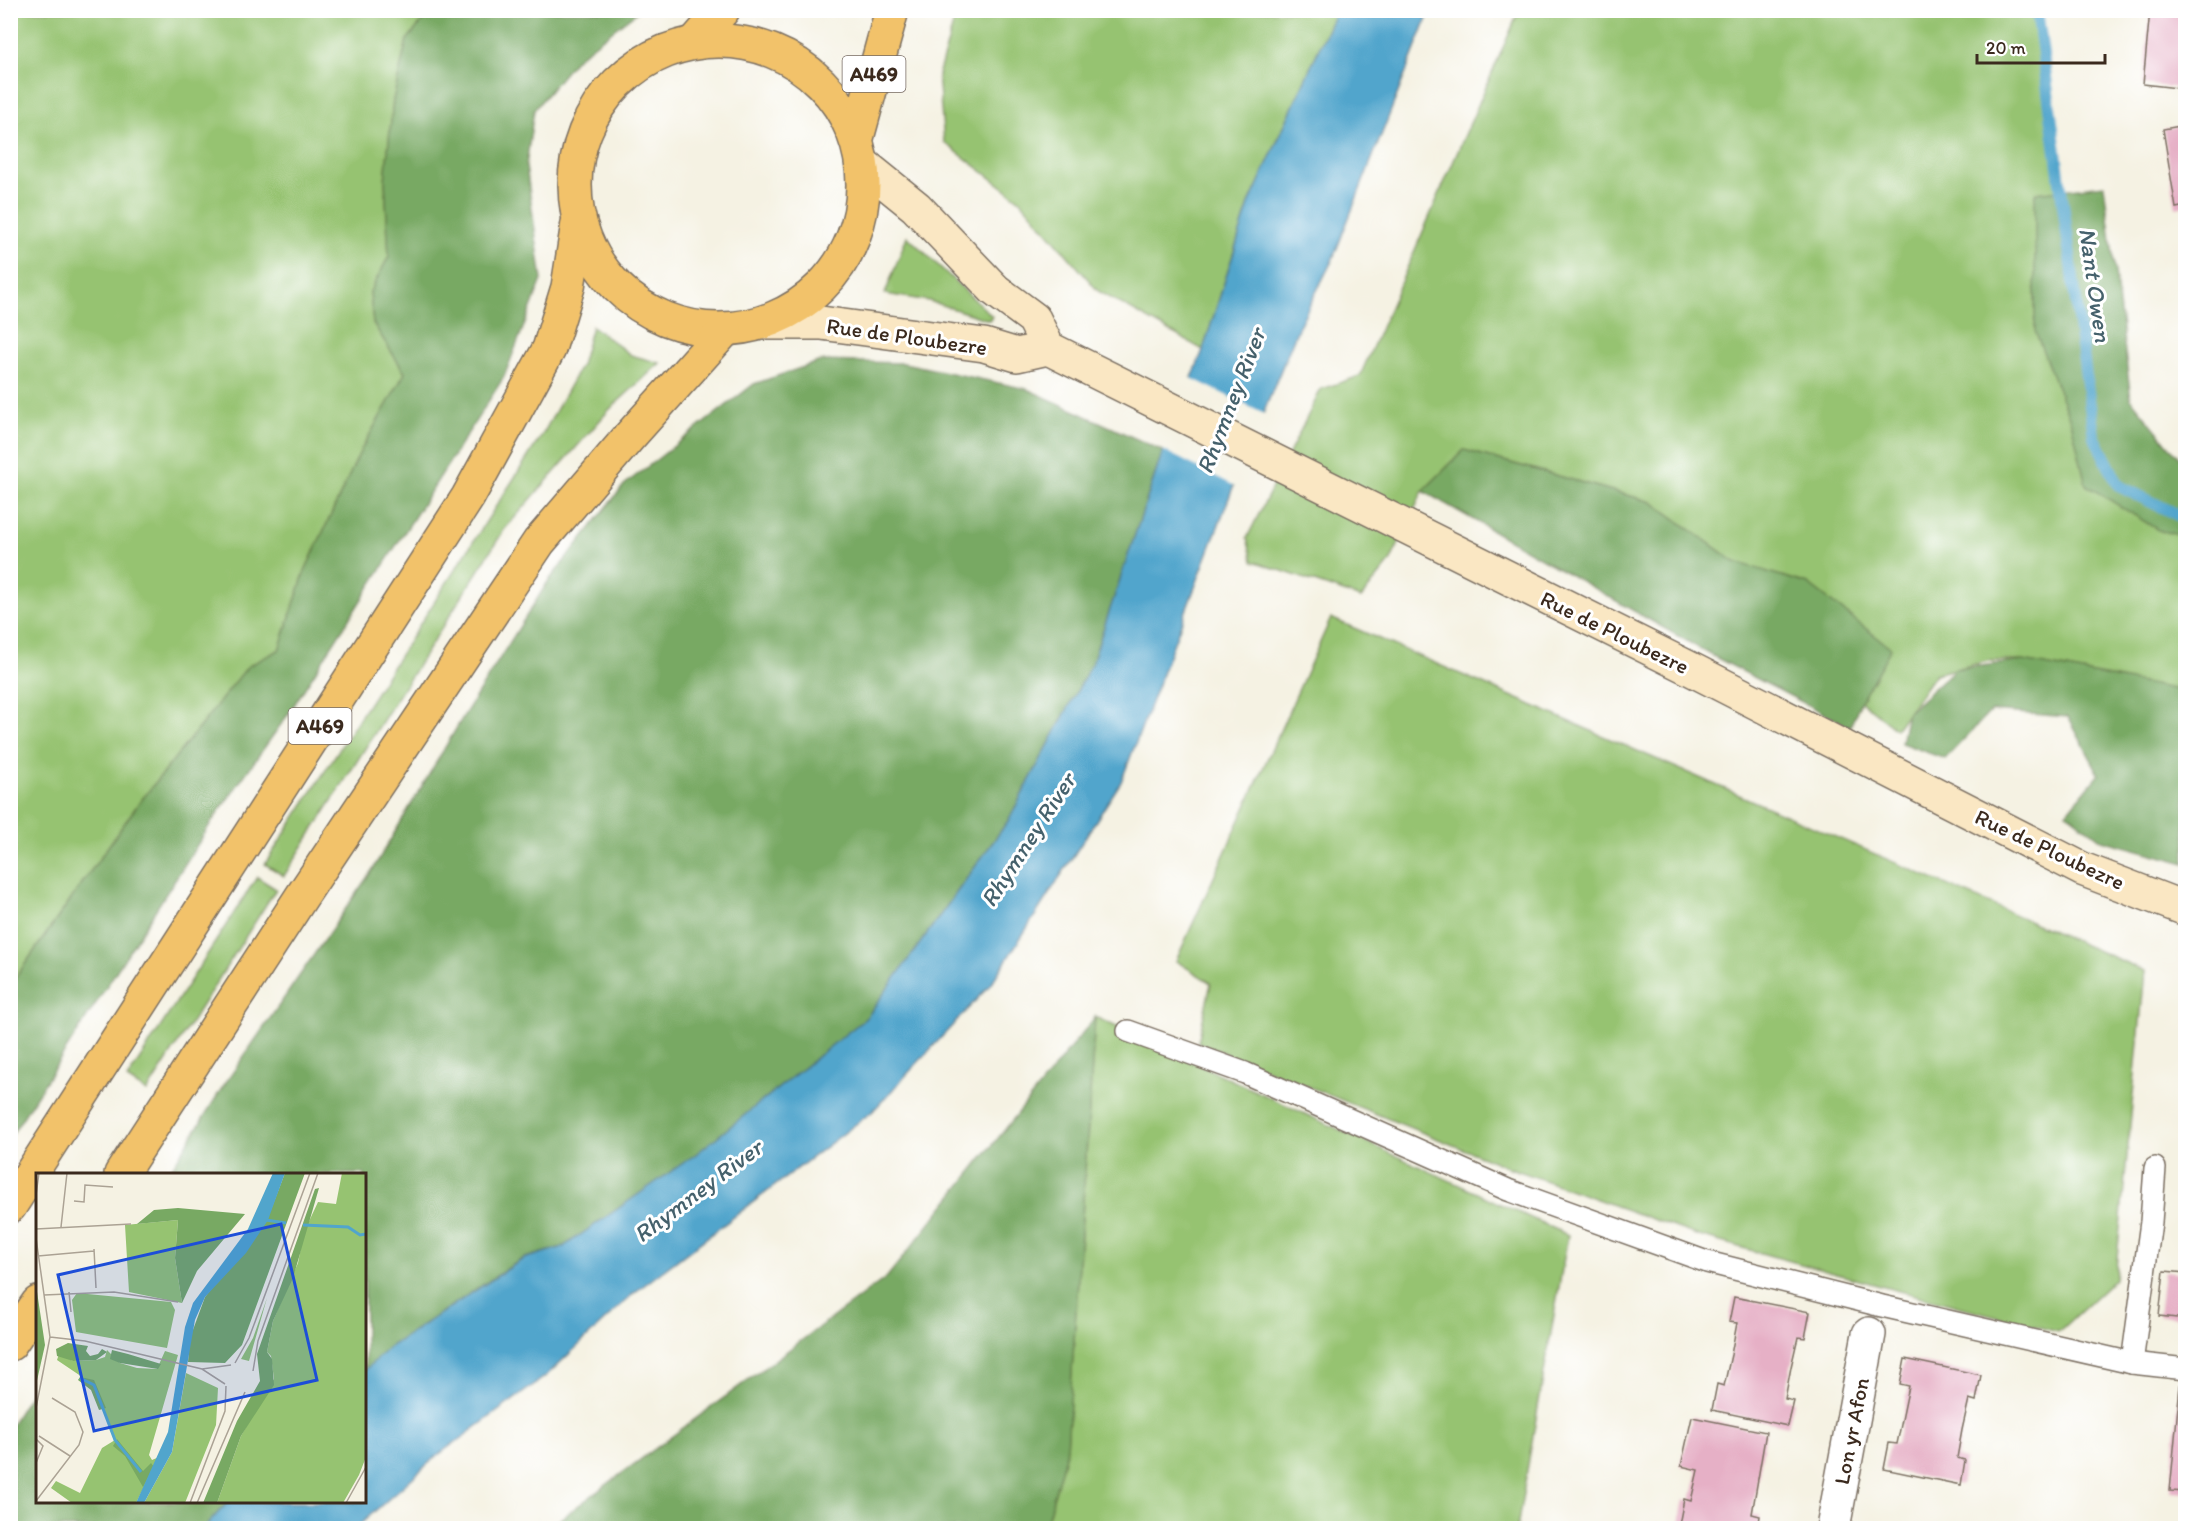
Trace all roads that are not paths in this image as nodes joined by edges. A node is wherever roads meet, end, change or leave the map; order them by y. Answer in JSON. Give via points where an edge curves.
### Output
{"nodes":[{"id":1,"x":723,"y":10,"type":"edge"},
{"id":2,"x":892,"y":10,"type":"edge"},
{"id":3,"x":695,"y":42,"type":"junction"},
{"id":4,"x":860,"y":151,"type":"junction"},
{"id":5,"x":578,"y":223,"type":"junction"},
{"id":6,"x":765,"y":323,"type":"junction"},
{"id":7,"x":725,"y":330,"type":"junction"},
{"id":8,"x":1048,"y":348,"type":"junction"},
{"id":9,"x":2186,"y":909,"type":"edge"},
{"id":10,"x":1128,"y":1031,"type":"dead end"},
{"id":11,"x":2155,"y":1168,"type":"dead end"},
{"id":12,"x":122,"y":1173,"type":"edge"},
{"id":13,"x":10,"y":1206,"type":"edge"},
{"id":14,"x":36,"y":1306,"type":"edge"},
{"id":15,"x":1869,"y":1334,"type":"dead end"},
{"id":16,"x":10,"y":1344,"type":"edge"},
{"id":17,"x":2133,"y":1363,"type":"junction"},
{"id":18,"x":2186,"y":1369,"type":"edge"},
{"id":19,"x":1833,"y":1528,"type":"edge"}],
"edges":[{"from":1,"to":3,"type":"main road"},
{"from":2,"to":4,"type":"main road","number":"A469"},
{"from":3,"to":4,"type":"main road","via":[[736,40],[776,51],[811,72],[838,102]]},
{"from":3,"to":5,"type":"main road","via":[[649,57],[611,87],[585,128],[573,174]]},
{"from":4,"to":6,"type":"main road","via":[[861,218],[840,267],[802,305]]},
{"from":4,"to":8,"type":"street","via":[[995,290],[1034,319]]},
{"from":5,"to":7,"type":"main road","via":[[598,267],[633,302],[676,324]]},
{"from":5,"to":13,"type":"main road","number":"A469","via":[[568,287],[549,349],[468,496]]},
{"from":6,"to":7,"type":"main road"},
{"from":6,"to":8,"type":"street","name":"Rue de Ploubezre","via":[[821,323],[984,345],[1017,354]]},
{"from":7,"to":12,"type":"main road","via":[[539,542]]},
{"from":8,"to":9,"type":"street","name":"Rue de Ploubezre","via":[[2082,869]]},
{"from":10,"to":17,"type":"lane","via":[[1245,1073],[1508,1190],[1707,1262]]},
{"from":11,"to":17,"type":"lane"},
{"from":14,"to":16,"type":"main road"},
{"from":15,"to":19,"type":"street","name":"Lon yr Afon"},
{"from":17,"to":18,"type":"lane"}]}
